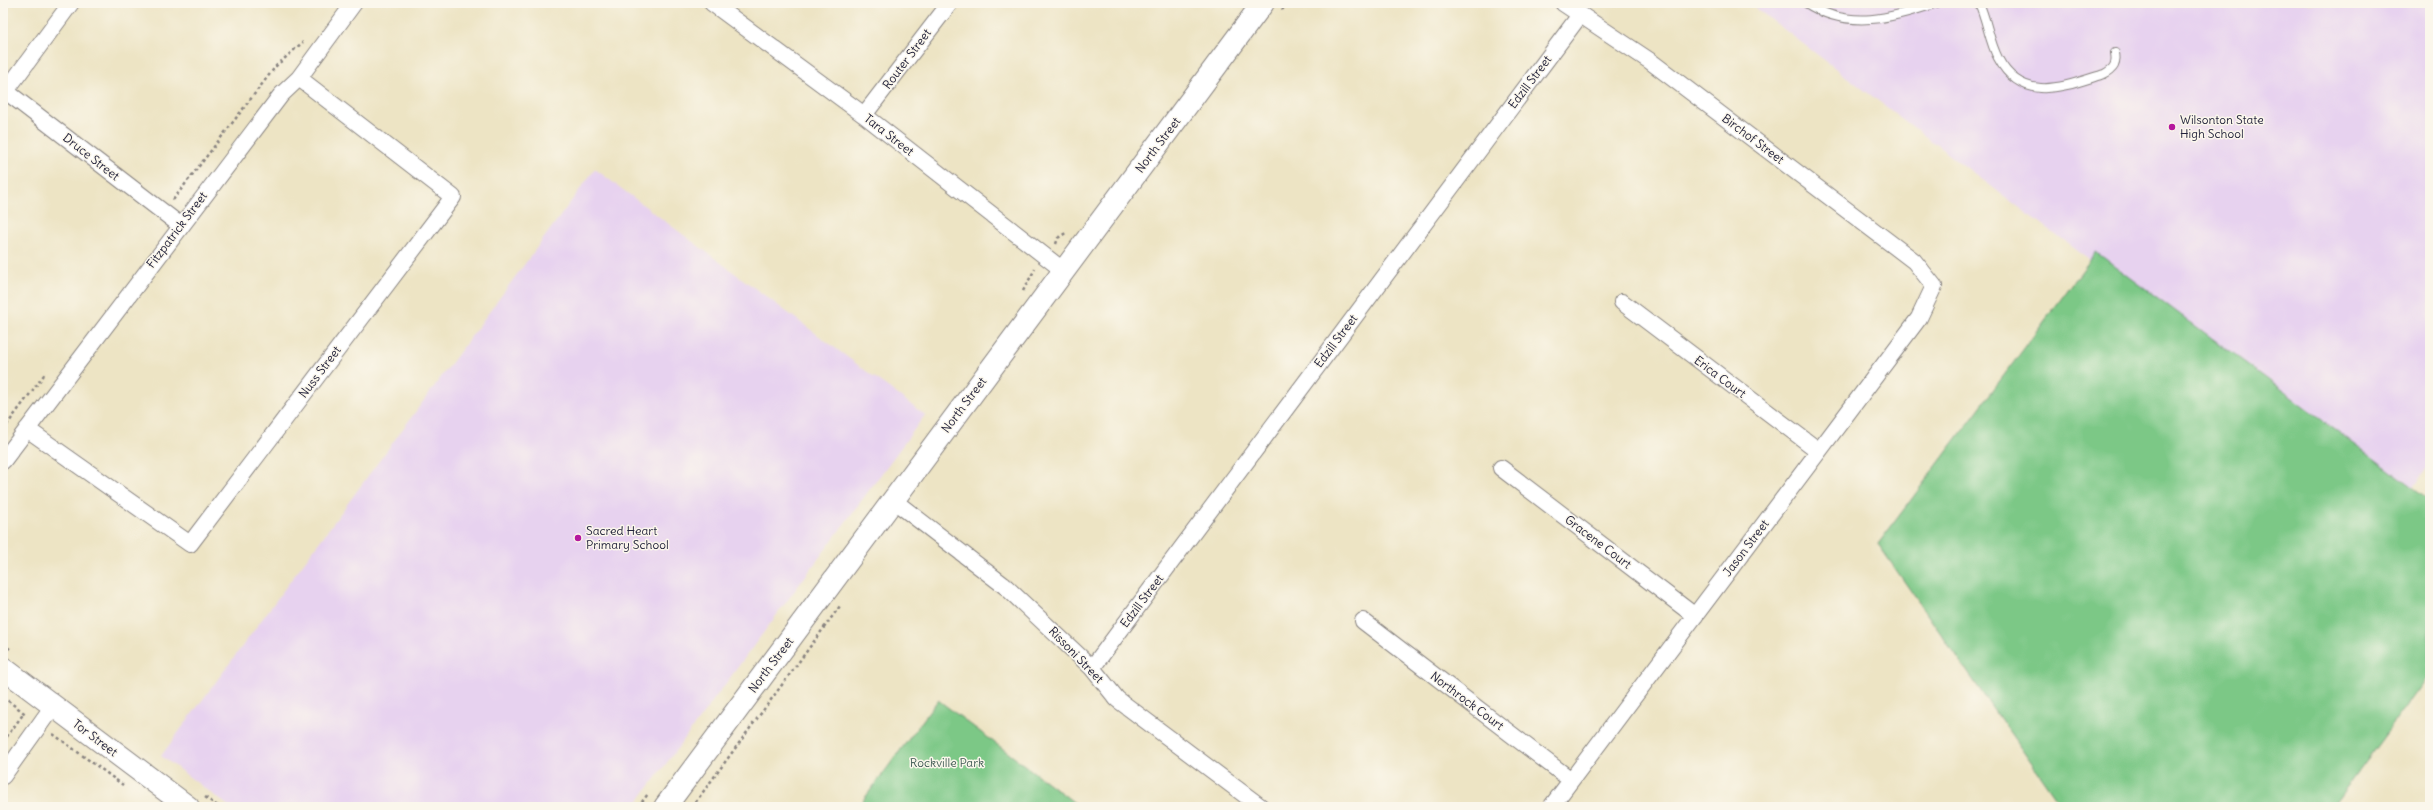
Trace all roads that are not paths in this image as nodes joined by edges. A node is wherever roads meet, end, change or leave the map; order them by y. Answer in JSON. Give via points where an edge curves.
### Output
{"nodes":[{"id":1,"x":71,"y":3,"type":"edge"},
{"id":2,"x":354,"y":3,"type":"edge"},
{"id":3,"x":712,"y":3,"type":"edge"},
{"id":4,"x":950,"y":3,"type":"edge"},
{"id":5,"x":1263,"y":3,"type":"edge"},
{"id":6,"x":1563,"y":3,"type":"edge"},
{"id":7,"x":1806,"y":3,"type":"edge"},
{"id":8,"x":1937,"y":3,"type":"edge"},
{"id":9,"x":1978,"y":3,"type":"edge"},
{"id":10,"x":1580,"y":15,"type":"junction"},
{"id":11,"x":2115,"y":53,"type":"dead end"},
{"id":12,"x":299,"y":78,"type":"junction"},
{"id":13,"x":4,"y":92,"type":"edge"},
{"id":14,"x":864,"y":115,"type":"junction"},
{"id":15,"x":180,"y":225,"type":"junction"},
{"id":16,"x":1064,"y":271,"type":"junction"},
{"id":17,"x":1934,"y":286,"type":"joint"},
{"id":18,"x":1622,"y":302,"type":"dead end"},
{"id":19,"x":27,"y":429,"type":"junction"},
{"id":20,"x":1818,"y":451,"type":"junction"},
{"id":21,"x":3,"y":461,"type":"edge"},
{"id":22,"x":1501,"y":468,"type":"dead end"},
{"id":23,"x":893,"y":500,"type":"junction"},
{"id":24,"x":1695,"y":616,"type":"junction"},
{"id":25,"x":1364,"y":621,"type":"dead end"},
{"id":26,"x":3,"y":668,"type":"edge"},
{"id":27,"x":1092,"y":668,"type":"junction"},
{"id":28,"x":54,"y":706,"type":"junction"},
{"id":29,"x":3,"y":776,"type":"edge"},
{"id":30,"x":1571,"y":780,"type":"junction"},
{"id":31,"x":188,"y":807,"type":"edge"},
{"id":32,"x":665,"y":807,"type":"edge"},
{"id":33,"x":1260,"y":807,"type":"edge"},
{"id":34,"x":1551,"y":807,"type":"edge"}],
"edges":[{"from":1,"to":13,"type":"street"},
{"from":2,"to":12,"type":"street","name":"Fitzpatrick Street"},
{"from":3,"to":14,"type":"street","name":"Tara Street"},
{"from":4,"to":14,"type":"street","name":"Router Street"},
{"from":5,"to":16,"type":"street","name":"North Street"},
{"from":6,"to":10,"type":"street","name":"Birchof Street"},
{"from":7,"to":8,"type":"lane","via":[[1843,18],[1861,20],[1894,17]]},
{"from":9,"to":11,"type":"lane","via":[[1998,57],[2013,76],[2029,86],[2049,89],[2104,74],[2115,66]]},
{"from":10,"to":17,"type":"street","name":"Birchof Street","via":[[1650,61],[1914,261]]},
{"from":10,"to":27,"type":"street","name":"Edzill Street"},
{"from":12,"to":15,"type":"street","name":"Fitzpatrick Street","via":[[280,94]]},
{"from":12,"to":19,"type":"street","name":"Nuss Street","via":[[453,197],[190,544]]},
{"from":13,"to":15,"type":"street","name":"Druce Street"},
{"from":14,"to":16,"type":"street","name":"Tara Street"},
{"from":15,"to":19,"type":"street","name":"Fitzpatrick Street"},
{"from":16,"to":23,"type":"street","name":"North Street"},
{"from":17,"to":20,"type":"street","name":"Jason Street","via":[[1919,318]]},
{"from":18,"to":20,"type":"street","name":"Erica Court"},
{"from":19,"to":21,"type":"street","name":"Fitzpatrick Street"},
{"from":20,"to":24,"type":"street","name":"Jason Street"},
{"from":22,"to":24,"type":"street","name":"Gracene Court"},
{"from":23,"to":27,"type":"street","name":"Rissoni Street","via":[[1006,587]]},
{"from":23,"to":32,"type":"street","name":"North Street"},
{"from":24,"to":30,"type":"street","name":"Jason Street"},
{"from":25,"to":30,"type":"street","name":"Northrock Court"},
{"from":26,"to":28,"type":"street","name":"Tor Street"},
{"from":27,"to":33,"type":"street","name":"Rissoni Street","via":[[1117,699]]},
{"from":28,"to":29,"type":"street"},
{"from":28,"to":31,"type":"street","name":"Tor Street"},
{"from":30,"to":34,"type":"street","name":"Jason Street"}]}
